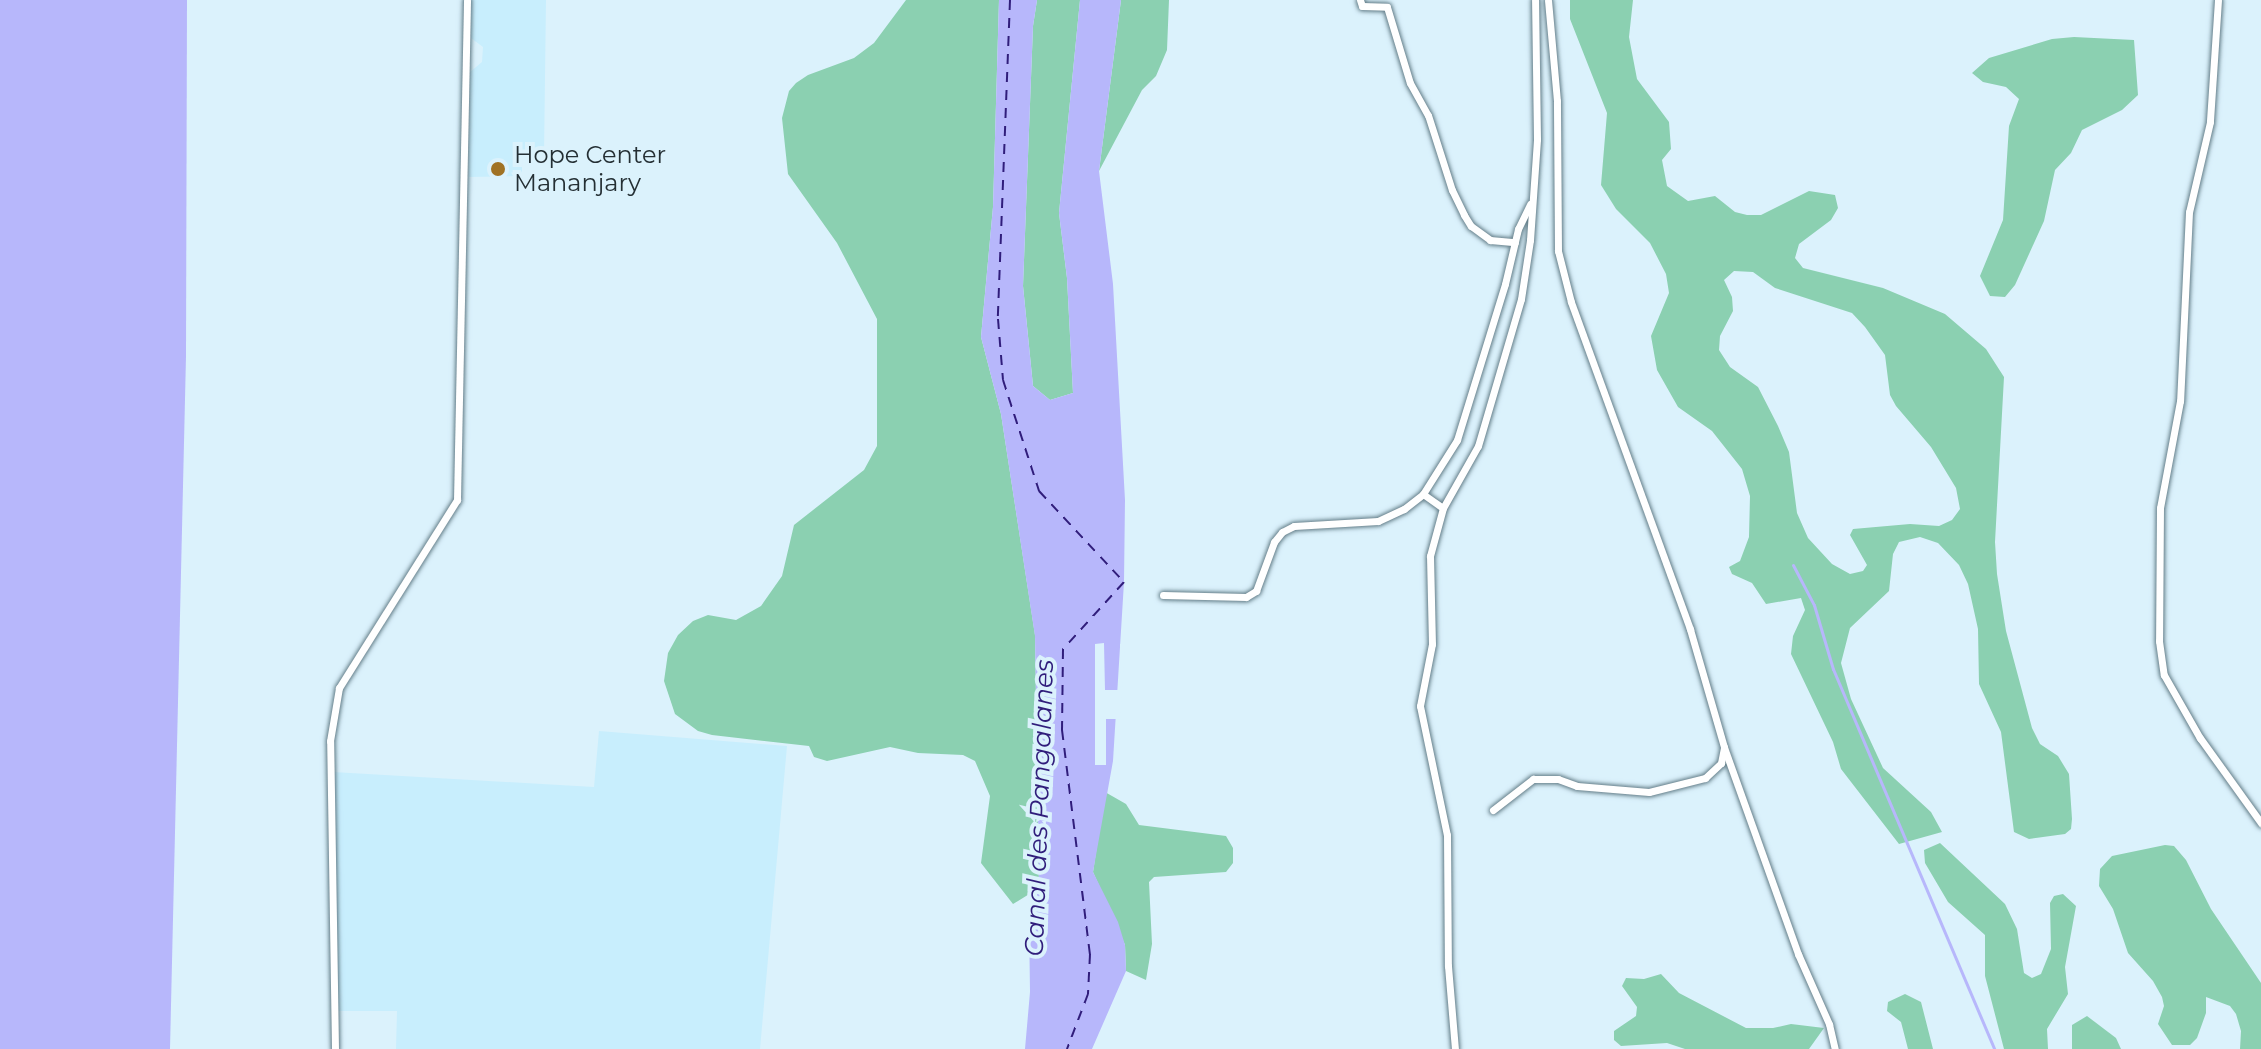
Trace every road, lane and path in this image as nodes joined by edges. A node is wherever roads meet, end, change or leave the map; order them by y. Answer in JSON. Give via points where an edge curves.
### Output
{"nodes":[{"id":1,"x":467,"y":0,"type":"edge"},
{"id":2,"x":1360,"y":0,"type":"edge"},
{"id":3,"x":1535,"y":0,"type":"edge"},
{"id":4,"x":1548,"y":0,"type":"edge"},
{"id":5,"x":2218,"y":0,"type":"edge"},
{"id":6,"x":1390,"y":3,"type":"edge"},
{"id":7,"x":1530,"y":204,"type":"junction"},
{"id":8,"x":1515,"y":242,"type":"junction"},
{"id":9,"x":1423,"y":494,"type":"junction"},
{"id":10,"x":1443,"y":508,"type":"junction"},
{"id":11,"x":1163,"y":595,"type":"dead end"},
{"id":12,"x":1724,"y":747,"type":"junction"},
{"id":13,"x":1493,"y":810,"type":"dead end"},
{"id":14,"x":2261,"y":823,"type":"edge"},
{"id":15,"x":335,"y":1049,"type":"edge"},
{"id":16,"x":1455,"y":1049,"type":"edge"},
{"id":17,"x":1835,"y":1049,"type":"edge"}],
"edges":[{"from":1,"to":15,"type":"street","via":[[457,500],[339,688],[330,741]]},
{"from":2,"to":6,"type":"street","via":[[1362,6]]},
{"from":3,"to":7,"type":"street","via":[[1537,139]]},
{"from":4,"to":12,"type":"street","via":[[1557,101],[1558,251],[1571,302],[1690,629]]},
{"from":5,"to":14,"type":"street","via":[[2210,122],[2189,212],[2180,401],[2160,508],[2159,641],[2164,675],[2200,738]]},
{"from":6,"to":8,"type":"street","via":[[1410,83],[1428,115],[1464,215],[1490,240]]},
{"from":7,"to":8,"type":"street"},
{"from":7,"to":10,"type":"street","via":[[1530,240],[1517,314],[1478,446]]},
{"from":8,"to":9,"type":"street","via":[[1457,440]]},
{"from":9,"to":10,"type":"street"},
{"from":9,"to":11,"type":"street","via":[[1378,521],[1294,526],[1282,532],[1256,591],[1246,597]]},
{"from":10,"to":16,"type":"street","via":[[1430,556],[1432,644],[1420,706],[1447,835]]},
{"from":12,"to":13,"type":"street","via":[[1721,763],[1705,778],[1649,792],[1533,779]]},
{"from":12,"to":17,"type":"street"}]}
